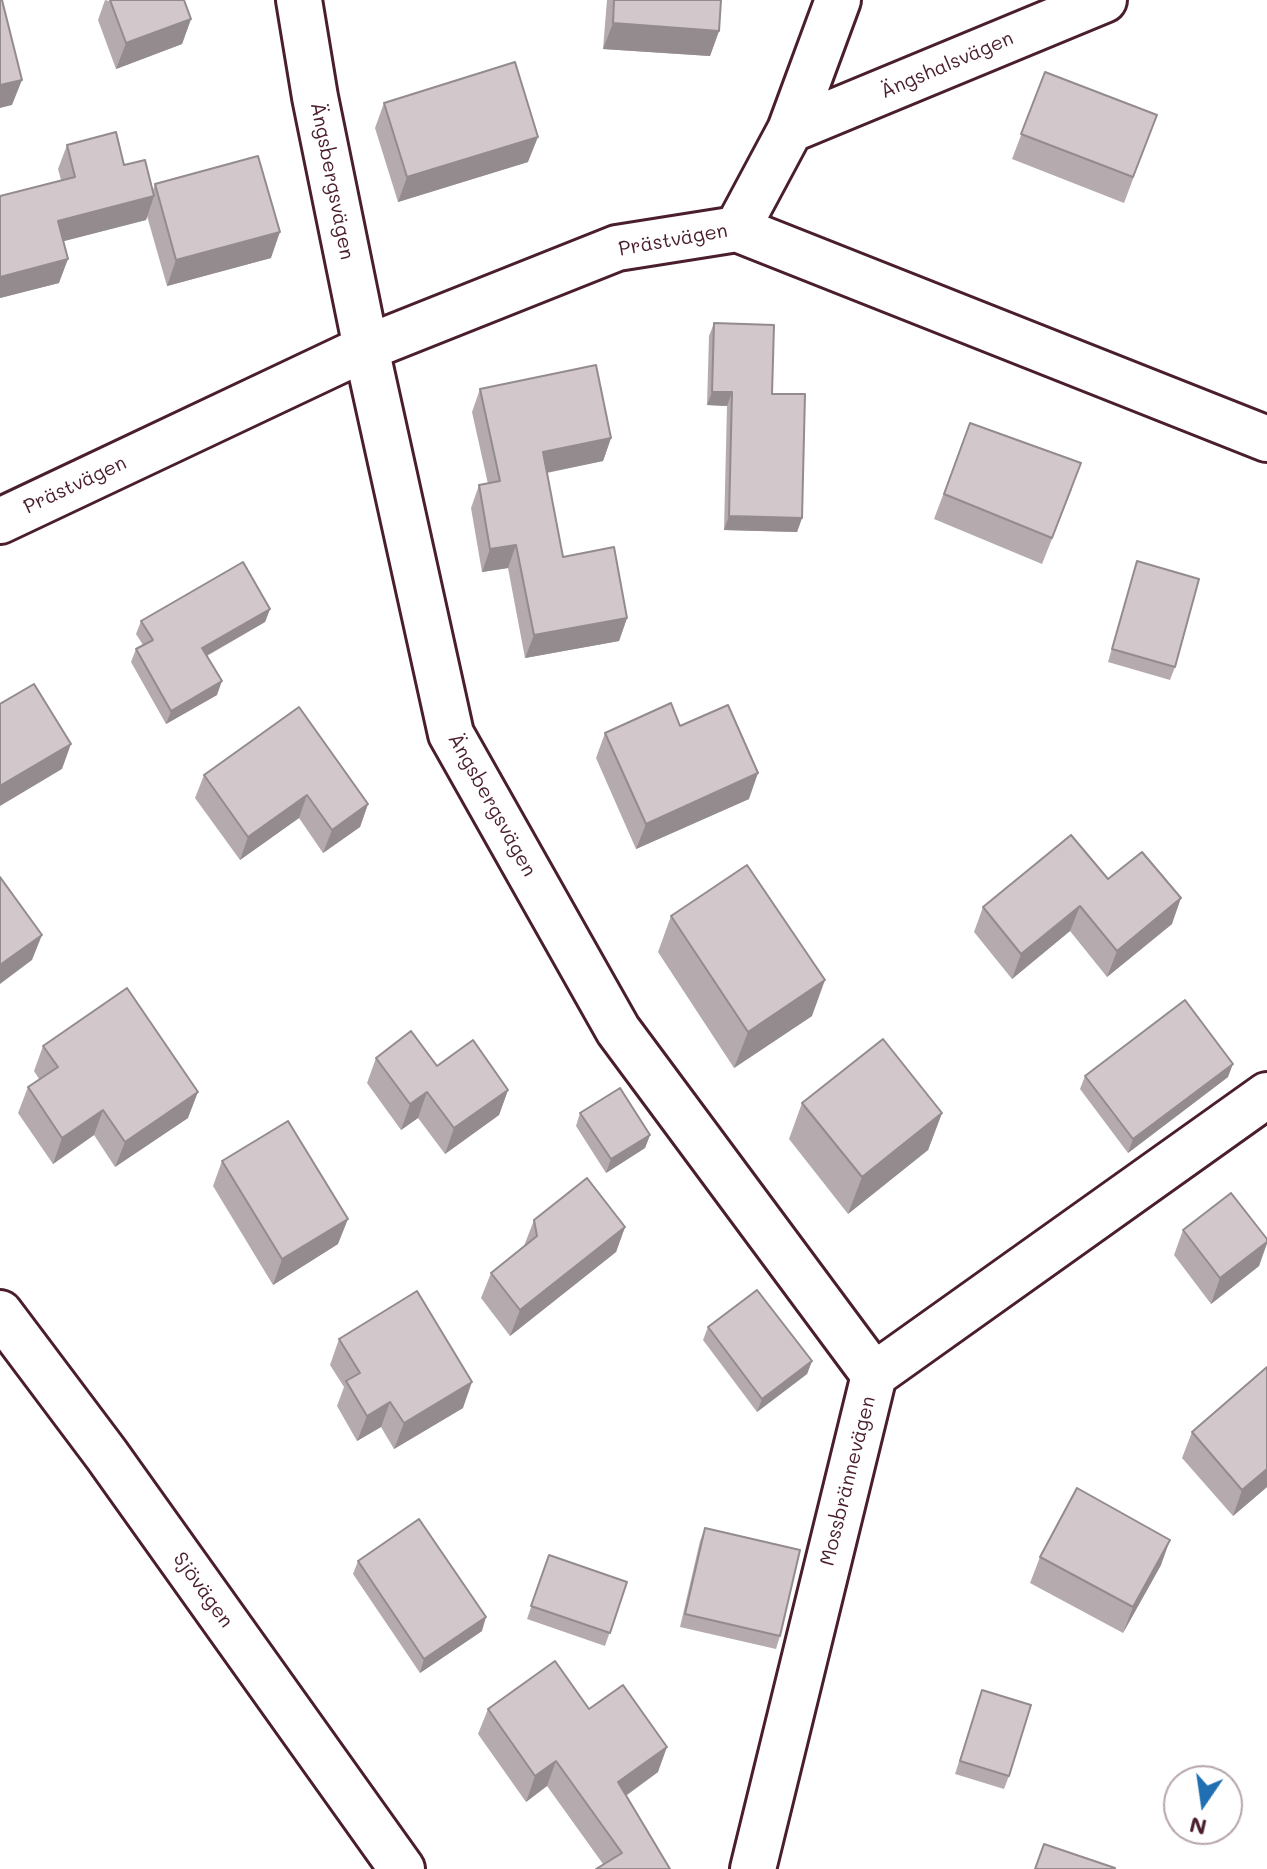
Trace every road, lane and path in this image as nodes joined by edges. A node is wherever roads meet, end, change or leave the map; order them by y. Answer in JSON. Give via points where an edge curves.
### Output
{"nodes":[{"id":1,"x":299,"y":0,"type":"edge"},
{"id":2,"x":838,"y":0,"type":"edge"},
{"id":3,"x":1104,"y":0,"type":"edge"},
{"id":4,"x":790,"y":130,"type":"junction"},
{"id":5,"x":737,"y":229,"type":"junction"},
{"id":6,"x":366,"y":348,"type":"junction"},
{"id":7,"x":1267,"y":439,"type":"edge"},
{"id":8,"x":0,"y":521,"type":"edge"},
{"id":9,"x":1267,"y":1095,"type":"edge"},
{"id":10,"x":0,"y":1313,"type":"edge"},
{"id":11,"x":874,"y":1375,"type":"junction"},
{"id":12,"x":402,"y":1869,"type":"edge"},
{"id":13,"x":753,"y":1869,"type":"edge"}],
"edges":[{"from":1,"to":6,"type":"street","name":"Ängsbergsvägen"},
{"from":2,"to":4,"type":"street"},
{"from":3,"to":4,"type":"street","name":"Ängshalsvägen"},
{"from":4,"to":5,"type":"street"},
{"from":5,"to":6,"type":"street","name":"Prästvägen","via":[[617,248]]},
{"from":5,"to":7,"type":"street","name":"Prästvägen"},
{"from":6,"to":8,"type":"street","name":"Prästvägen"},
{"from":6,"to":11,"type":"street","name":"Ängsbergsvägen","via":[[451,734],[618,1030]]},
{"from":9,"to":11,"type":"street","name":"Mossbrännevägen"},
{"from":10,"to":12,"type":"street","name":"Sjövägen"},
{"from":11,"to":13,"type":"street","name":"Mossbrännevägen"}]}
